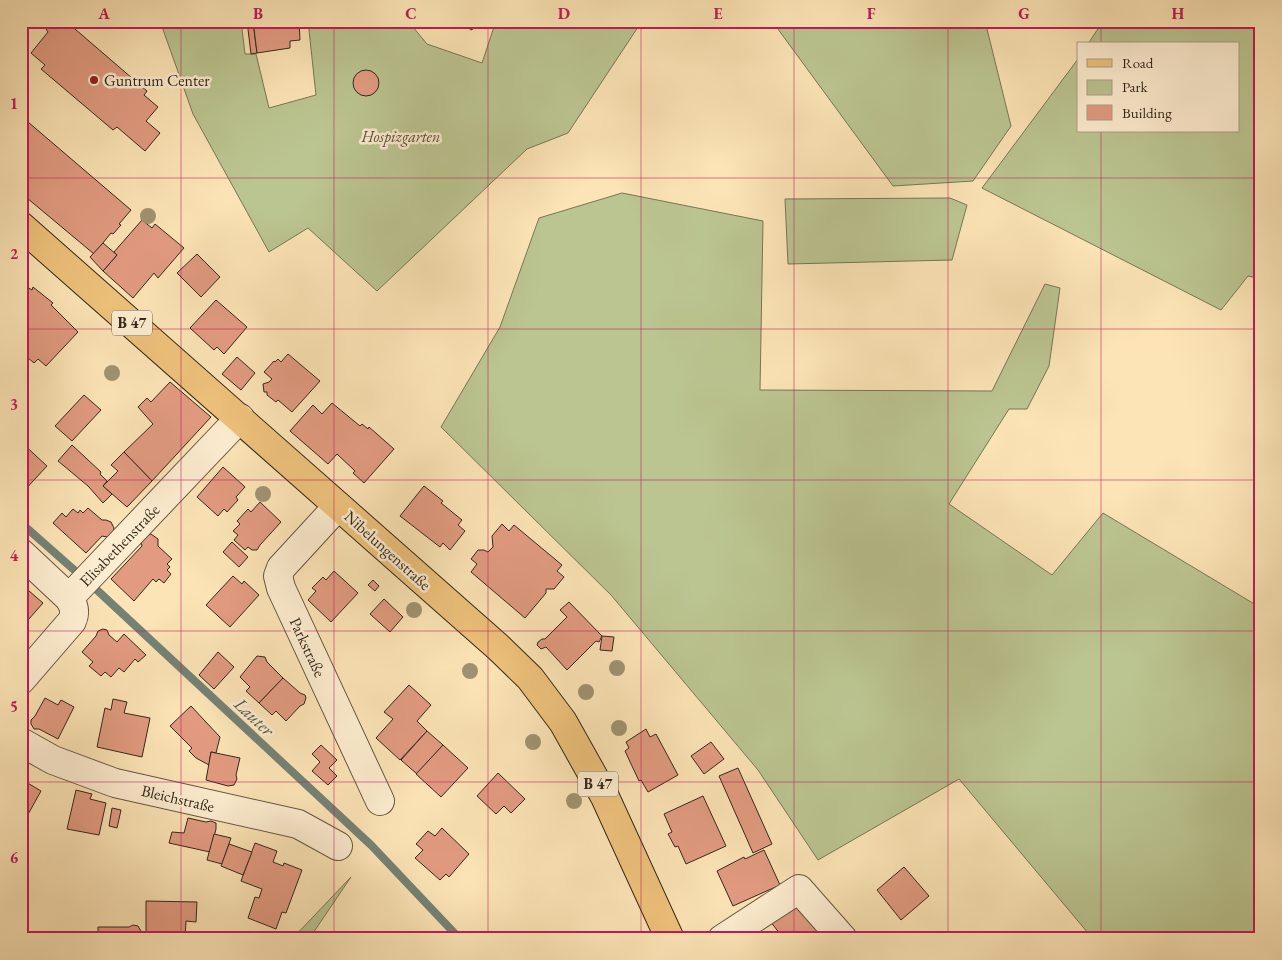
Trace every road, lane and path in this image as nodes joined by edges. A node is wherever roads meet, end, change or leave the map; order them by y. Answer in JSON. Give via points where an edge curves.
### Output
{"nodes":[{"id":1,"x":21,"y":226,"type":"edge"},
{"id":2,"x":240,"y":418,"type":"junction"},
{"id":3,"x":338,"y":506,"type":"junction"},
{"id":4,"x":21,"y":553,"type":"edge"},
{"id":5,"x":79,"y":587,"type":"junction"},
{"id":6,"x":21,"y":680,"type":"edge"},
{"id":7,"x":21,"y":742,"type":"edge"},
{"id":8,"x":380,"y":801,"type":"dead end"},
{"id":9,"x":338,"y":846,"type":"dead end"},
{"id":10,"x":670,"y":939,"type":"edge"},
{"id":11,"x":722,"y":939,"type":"edge"},
{"id":12,"x":843,"y":939,"type":"edge"}],
"edges":[{"from":1,"to":2,"type":"main road","name":"Nibelungenstraße","number":"B 47"},
{"from":2,"to":3,"type":"main road","name":"Nibelungenstraße","number":"B 47"},
{"from":2,"to":5,"type":"street","name":"Elisabethenstraße"},
{"from":3,"to":8,"type":"street","name":"Parkstraße","via":[[286,561],[278,576],[280,588]]},
{"from":3,"to":10,"type":"main road","name":"Nibelungenstraße","number":"B 47","via":[[530,678],[563,722],[605,797]]},
{"from":4,"to":5,"type":"street"},
{"from":5,"to":6,"type":"street","name":"Elisabethenstraße","via":[[72,621]]},
{"from":7,"to":9,"type":"street","name":"Bleichstraße","via":[[53,760],[115,784],[298,824]]},
{"from":11,"to":12,"type":"street","via":[[800,889]]}]}
